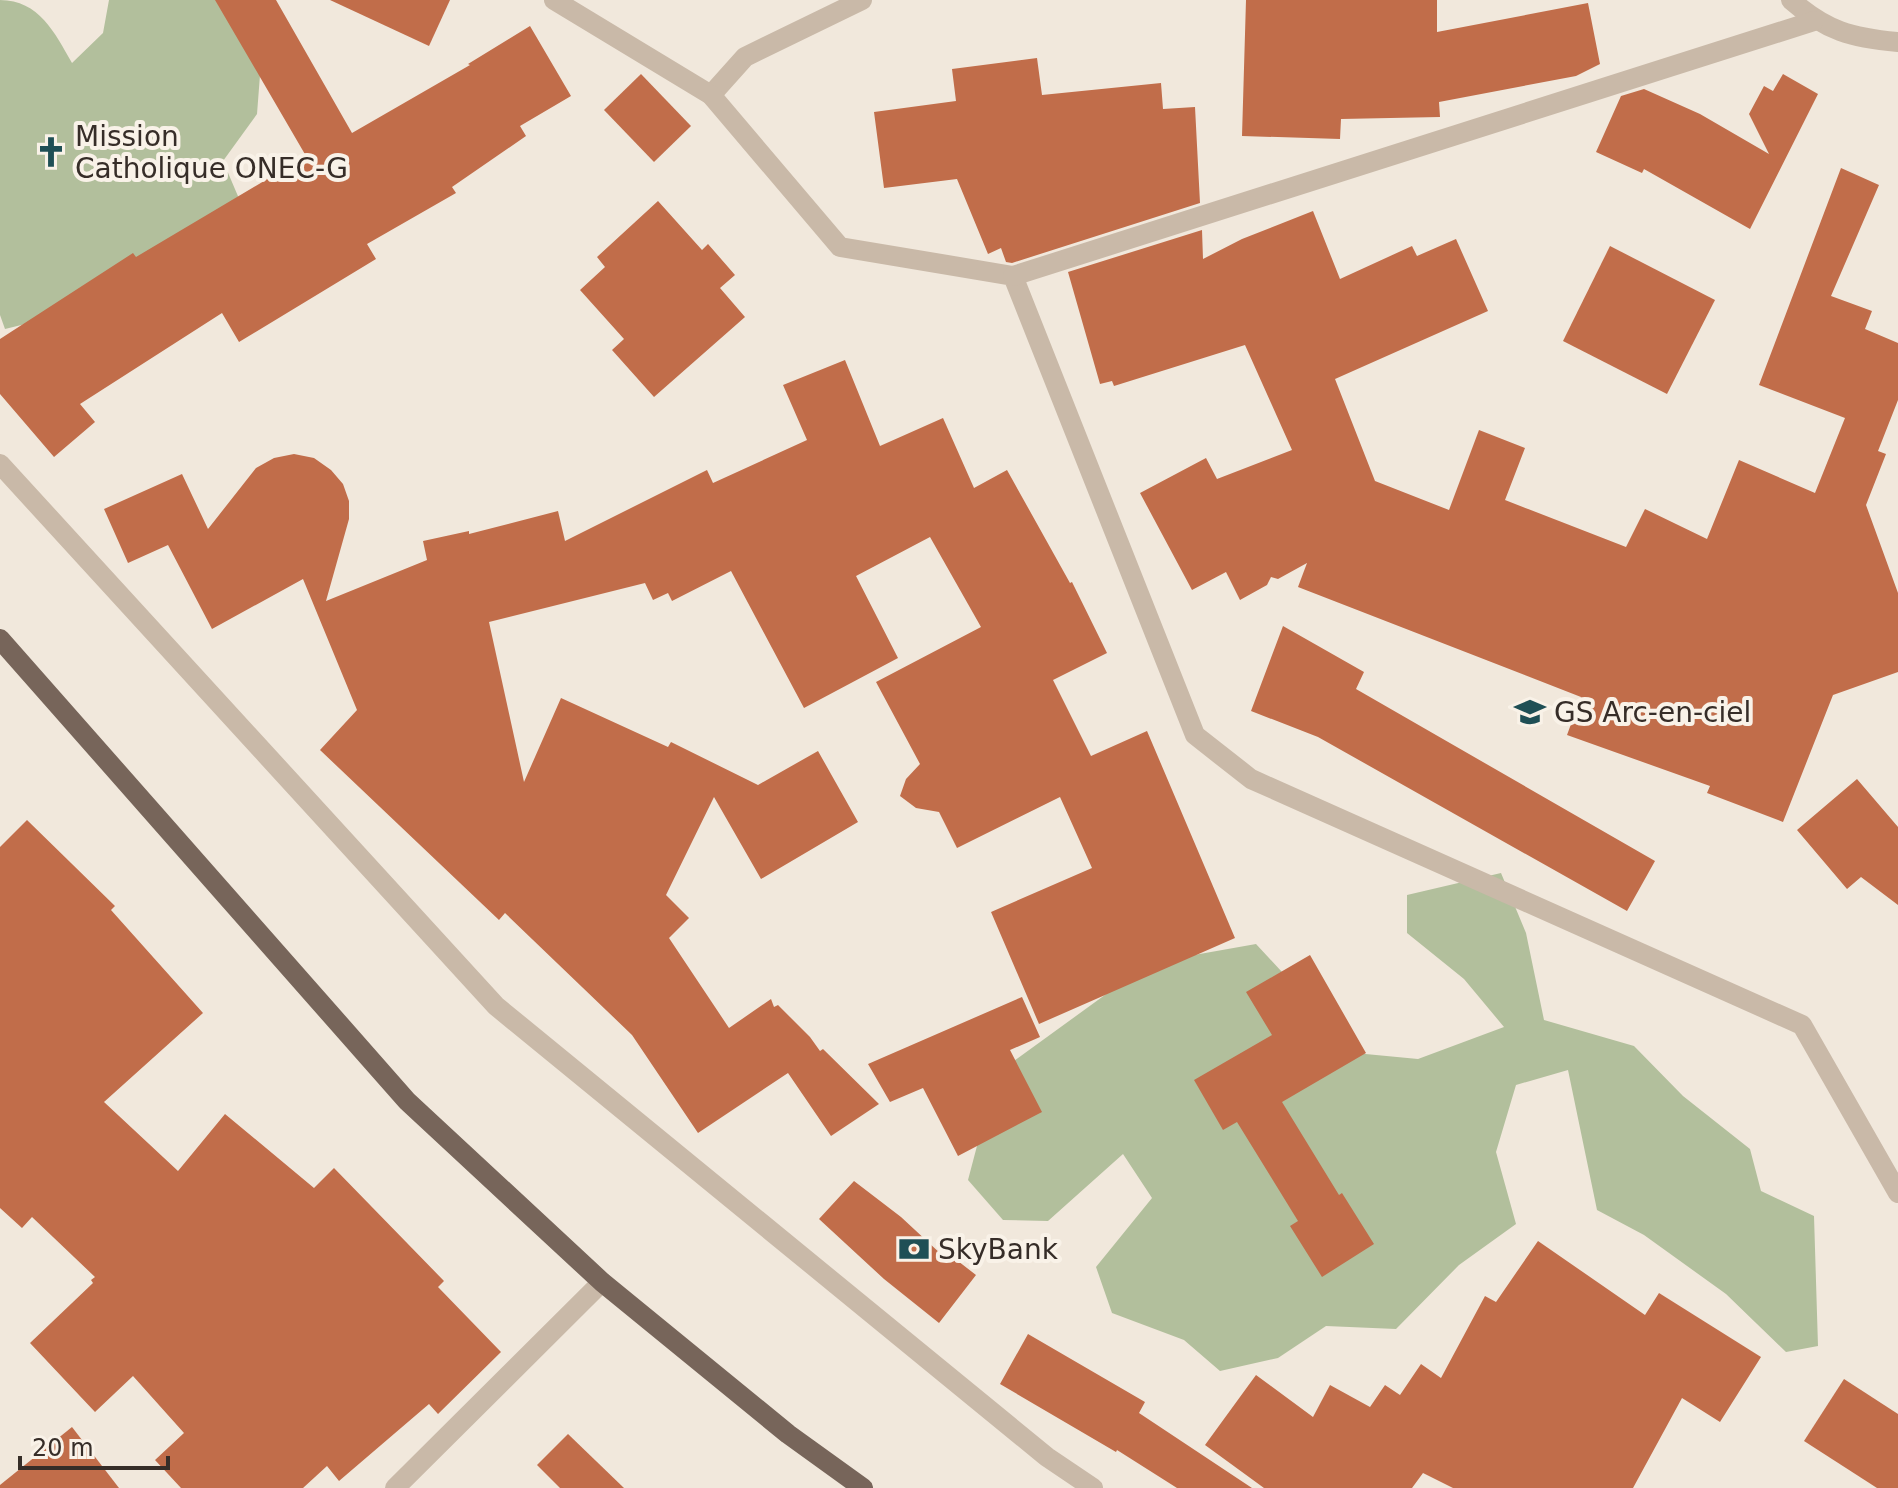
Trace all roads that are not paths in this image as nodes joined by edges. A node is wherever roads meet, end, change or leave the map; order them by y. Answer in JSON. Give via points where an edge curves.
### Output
{"nodes":[{"id":1,"x":554,"y":0,"type":"edge"},
{"id":2,"x":862,"y":0,"type":"edge"},
{"id":3,"x":1791,"y":0,"type":"edge"},
{"id":4,"x":1814,"y":21,"type":"junction"},
{"id":5,"x":1898,"y":42,"type":"edge"},
{"id":6,"x":711,"y":95,"type":"junction"},
{"id":7,"x":1013,"y":276,"type":"junction"},
{"id":8,"x":0,"y":464,"type":"edge"},
{"id":9,"x":0,"y":639,"type":"edge"},
{"id":10,"x":1898,"y":1193,"type":"edge"},
{"id":11,"x":602,"y":1282,"type":"junction"},
{"id":12,"x":395,"y":1488,"type":"edge"},
{"id":13,"x":863,"y":1488,"type":"edge"},
{"id":14,"x":1093,"y":1488,"type":"edge"}],
"edges":[{"from":1,"to":6,"type":"street"},
{"from":2,"to":6,"type":"street","via":[[745,57]]},
{"from":3,"to":4,"type":"street"},
{"from":4,"to":5,"type":"street","via":[[1862,39]]},
{"from":4,"to":7,"type":"street"},
{"from":6,"to":7,"type":"street","via":[[840,247]]},
{"from":7,"to":10,"type":"street","via":[[1195,735],[1251,779],[1802,1025]]},
{"from":8,"to":14,"type":"street","via":[[496,1006],[1047,1457]]},
{"from":9,"to":11,"type":"main road","via":[[407,1101]]},
{"from":11,"to":12,"type":"street"},
{"from":11,"to":13,"type":"main road","via":[[788,1434]]}]}
